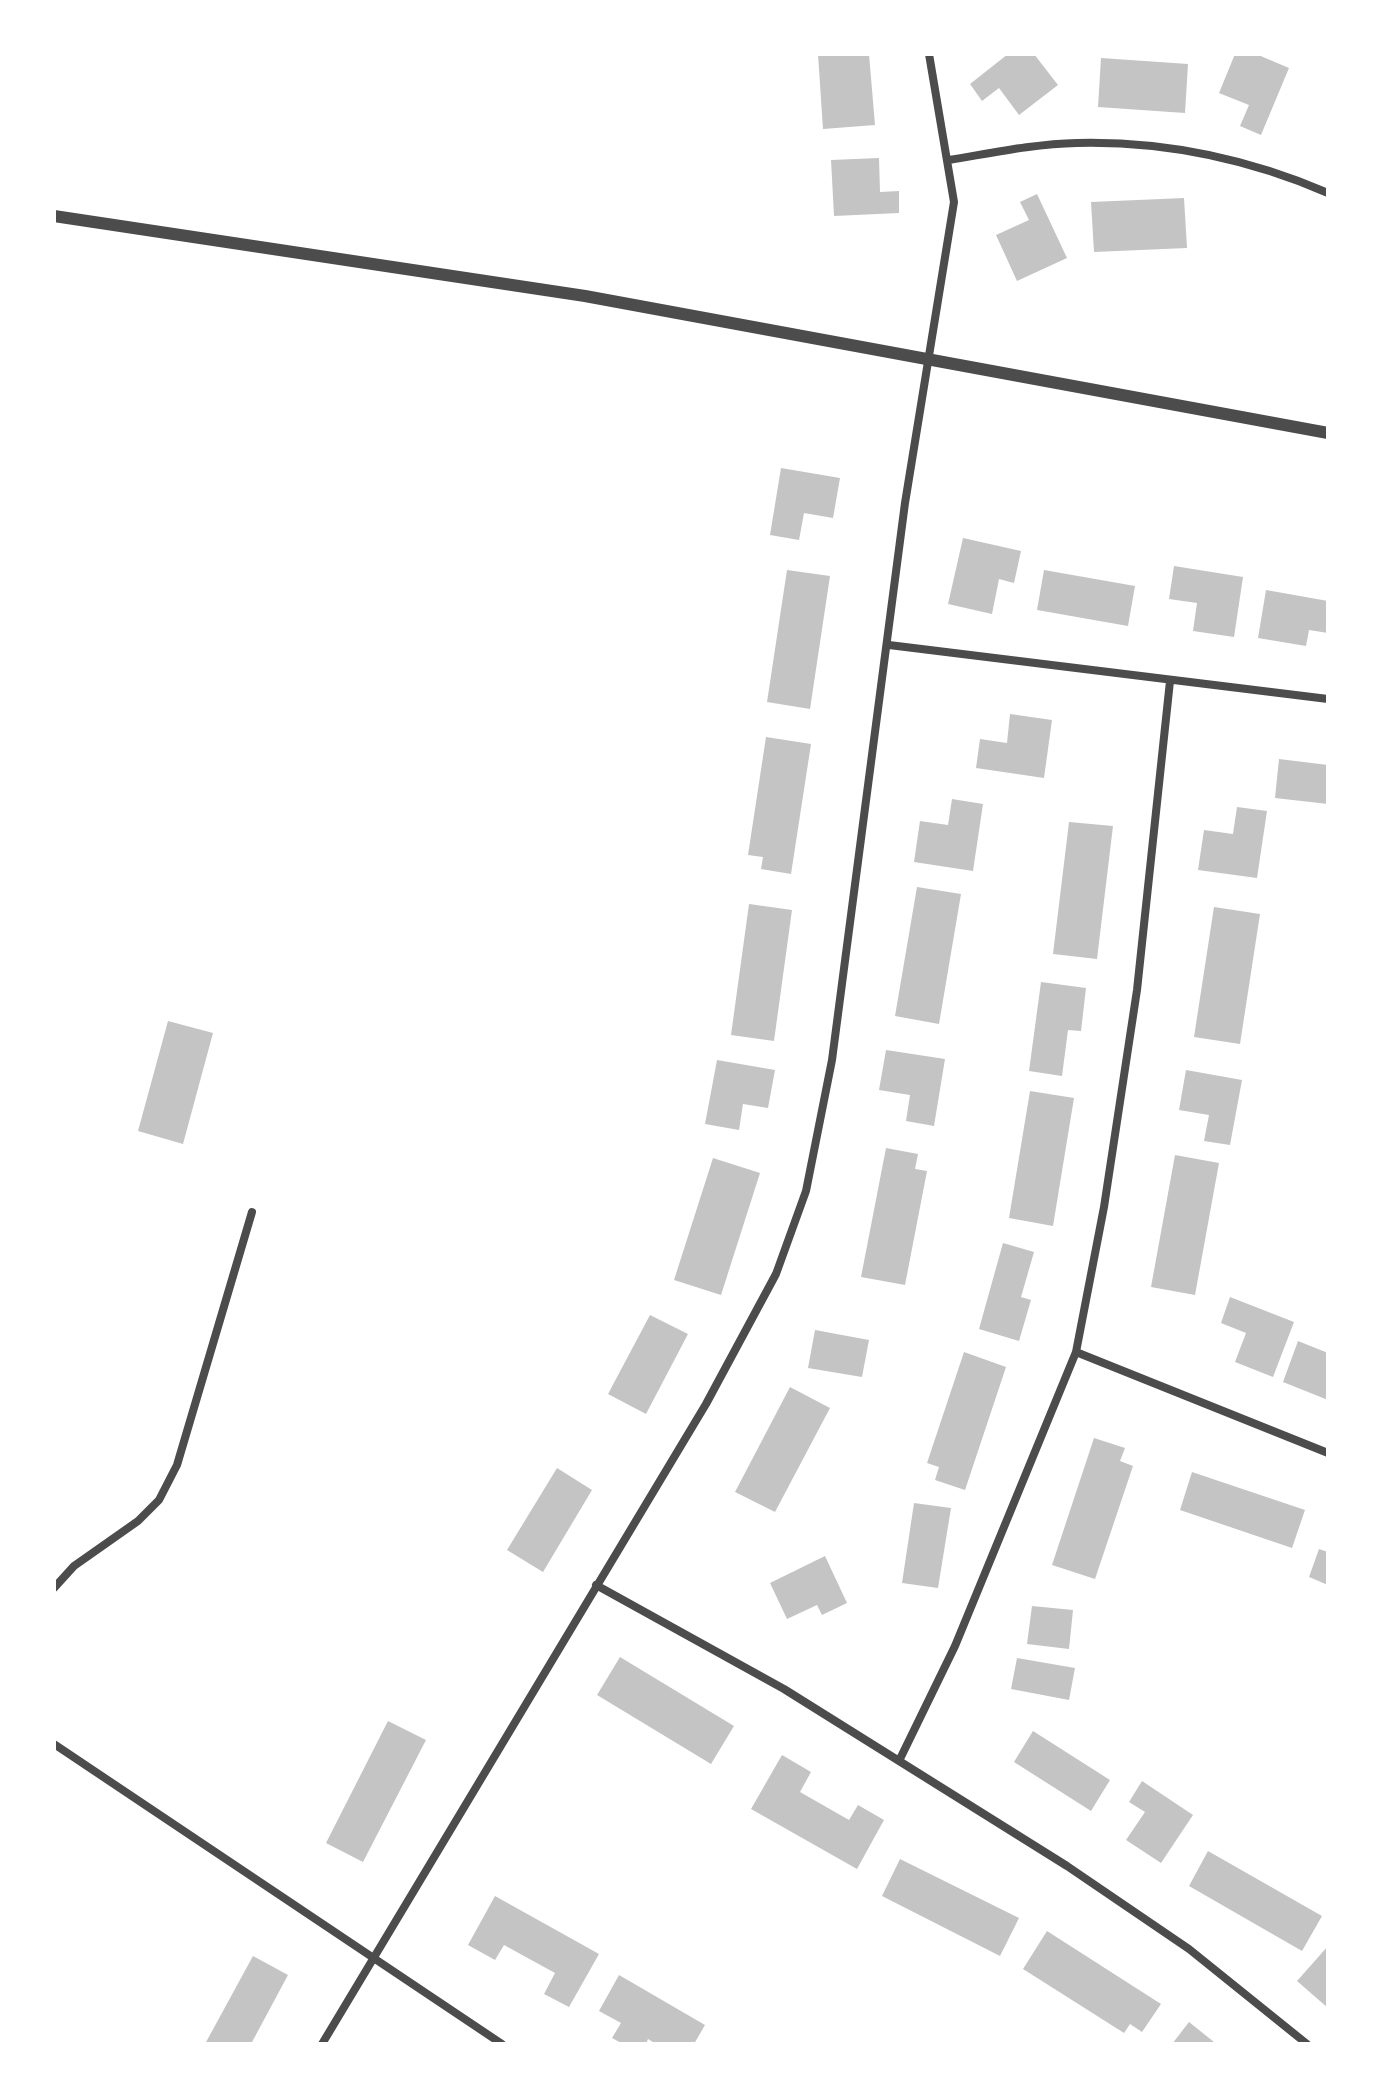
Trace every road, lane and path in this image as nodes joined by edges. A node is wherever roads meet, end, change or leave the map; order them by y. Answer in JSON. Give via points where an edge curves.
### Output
{"nodes":[{"id":1,"x":929,"y":54,"type":"edge"},
{"id":2,"x":949,"y":160,"type":"junction"},
{"id":3,"x":1328,"y":193,"type":"edge"},
{"id":4,"x":54,"y":216,"type":"edge"},
{"id":5,"x":928,"y":359,"type":"junction"},
{"id":6,"x":1328,"y":433,"type":"edge"},
{"id":7,"x":889,"y":645,"type":"junction"},
{"id":8,"x":1170,"y":681,"type":"junction"},
{"id":9,"x":1328,"y":699,"type":"edge"},
{"id":10,"x":252,"y":1212,"type":"dead end"},
{"id":11,"x":1076,"y":1352,"type":"junction"},
{"id":12,"x":1328,"y":1453,"type":"edge"},
{"id":13,"x":596,"y":1585,"type":"junction"},
{"id":14,"x":54,"y":1588,"type":"edge"},
{"id":15,"x":54,"y":1744,"type":"edge"},
{"id":16,"x":899,"y":1761,"type":"junction"},
{"id":17,"x":375,"y":1961,"type":"junction"},
{"id":18,"x":322,"y":2044,"type":"edge"},
{"id":19,"x":502,"y":2044,"type":"edge"},
{"id":20,"x":1307,"y":2044,"type":"edge"}],
"edges":[{"from":1,"to":2,"type":"street"},
{"from":2,"to":3,"type":"street","via":[[1033,147],[1121,144],[1206,154]]},
{"from":2,"to":5,"type":"street","via":[[952,228]]},
{"from":4,"to":5,"type":"street","via":[[585,296]]},
{"from":5,"to":6,"type":"street"},
{"from":5,"to":7,"type":"street"},
{"from":7,"to":8,"type":"street"},
{"from":7,"to":13,"type":"street","via":[[832,1060],[806,1191],[776,1274],[706,1404]]},
{"from":8,"to":9,"type":"street"},
{"from":8,"to":11,"type":"street","via":[[1137,990]]},
{"from":10,"to":14,"type":"street","via":[[177,1465],[159,1500],[74,1566]]},
{"from":11,"to":12,"type":"street"},
{"from":11,"to":16,"type":"street","via":[[925,1716]]},
{"from":13,"to":16,"type":"street","via":[[784,1689]]},
{"from":13,"to":17,"type":"street"},
{"from":15,"to":17,"type":"street"},
{"from":16,"to":20,"type":"street","via":[[1189,1949]]},
{"from":17,"to":18,"type":"street"},
{"from":17,"to":19,"type":"street"}]}
